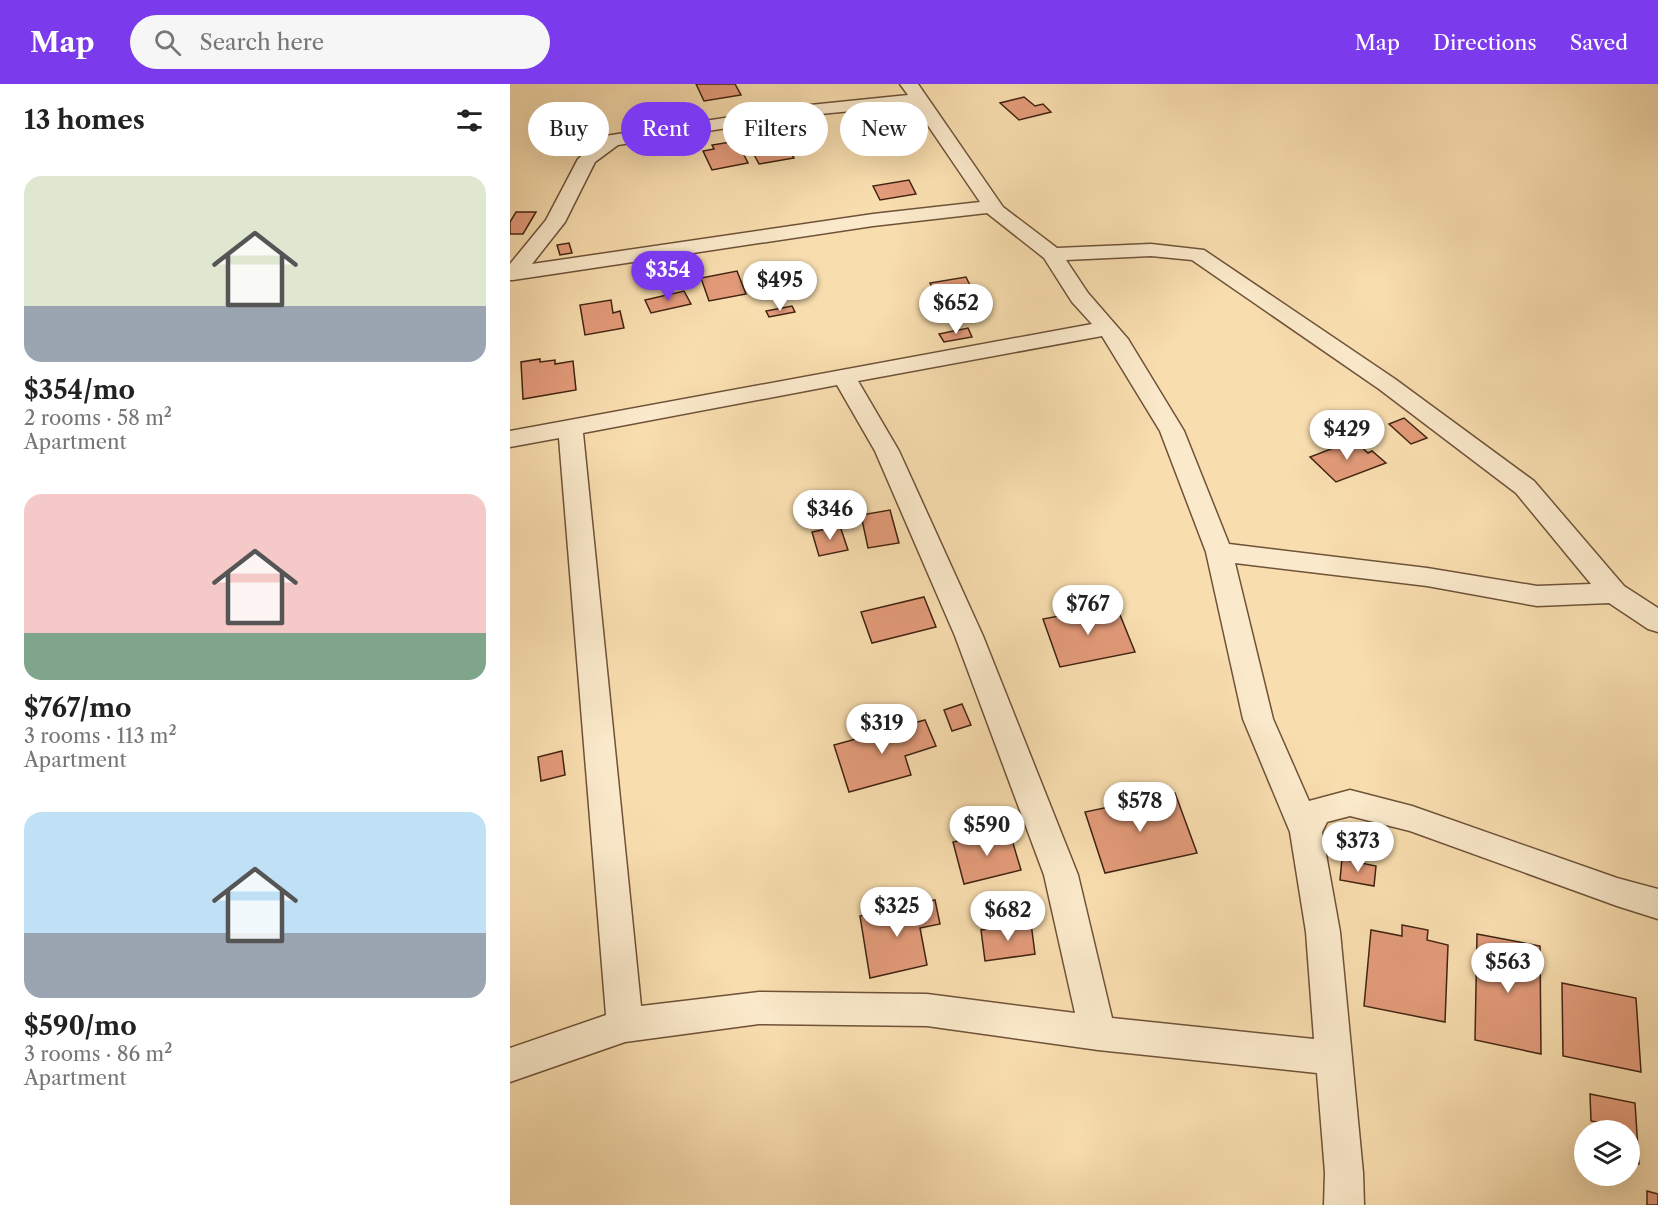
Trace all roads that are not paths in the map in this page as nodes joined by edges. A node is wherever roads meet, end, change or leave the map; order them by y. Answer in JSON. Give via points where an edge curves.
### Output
{"nodes":[{"id":1,"x":915,"y":91,"type":"edge"},
{"id":2,"x":992,"y":206,"type":"junction"},
{"id":3,"x":1052,"y":254,"type":"junction"},
{"id":4,"x":511,"y":274,"type":"edge"},
{"id":5,"x":1108,"y":328,"type":"junction"},
{"id":6,"x":844,"y":377,"type":"junction"},
{"id":7,"x":570,"y":428,"type":"junction"},
{"id":8,"x":510,"y":439,"type":"edge"},
{"id":9,"x":1219,"y":552,"type":"junction"},
{"id":10,"x":1614,"y":593,"type":"junction"},
{"id":11,"x":1658,"y":622,"type":"edge"},
{"id":12,"x":1306,"y":832,"type":"junction"},
{"id":13,"x":1658,"y":904,"type":"edge"},
{"id":14,"x":625,"y":1025,"type":"junction"},
{"id":15,"x":1098,"y":1033,"type":"junction"},
{"id":16,"x":1334,"y":1058,"type":"junction"},
{"id":17,"x":510,"y":1065,"type":"edge"},
{"id":18,"x":1344,"y":1205,"type":"edge"}],
"edges":[{"from":1,"to":2,"type":"street"},
{"from":1,"to":4,"type":"street","via":[[612,140],[587,159],[555,222]]},
{"from":2,"to":3,"type":"street"},
{"from":2,"to":4,"type":"street"},
{"from":3,"to":5,"type":"street","via":[[1080,297]]},
{"from":3,"to":10,"type":"street","via":[[1151,250],[1197,254],[1387,384],[1525,487]]},
{"from":5,"to":6,"type":"street"},
{"from":5,"to":9,"type":"street","via":[[1172,431]]},
{"from":6,"to":7,"type":"street"},
{"from":6,"to":15,"type":"street","via":[[887,450],[978,658],[1061,875]]},
{"from":7,"to":8,"type":"street"},
{"from":7,"to":14,"type":"street"},
{"from":9,"to":10,"type":"street","via":[[1427,577],[1537,596]]},
{"from":9,"to":12,"type":"street","via":[[1258,719]]},
{"from":10,"to":11,"type":"street"},
{"from":12,"to":13,"type":"street","via":[[1315,812],[1350,803],[1412,819]]},
{"from":12,"to":16,"type":"street","via":[[1323,932]]},
{"from":14,"to":15,"type":"street","via":[[759,1008],[927,1010]]},
{"from":14,"to":17,"type":"street"},
{"from":15,"to":16,"type":"street"},
{"from":16,"to":18,"type":"street"}]}
